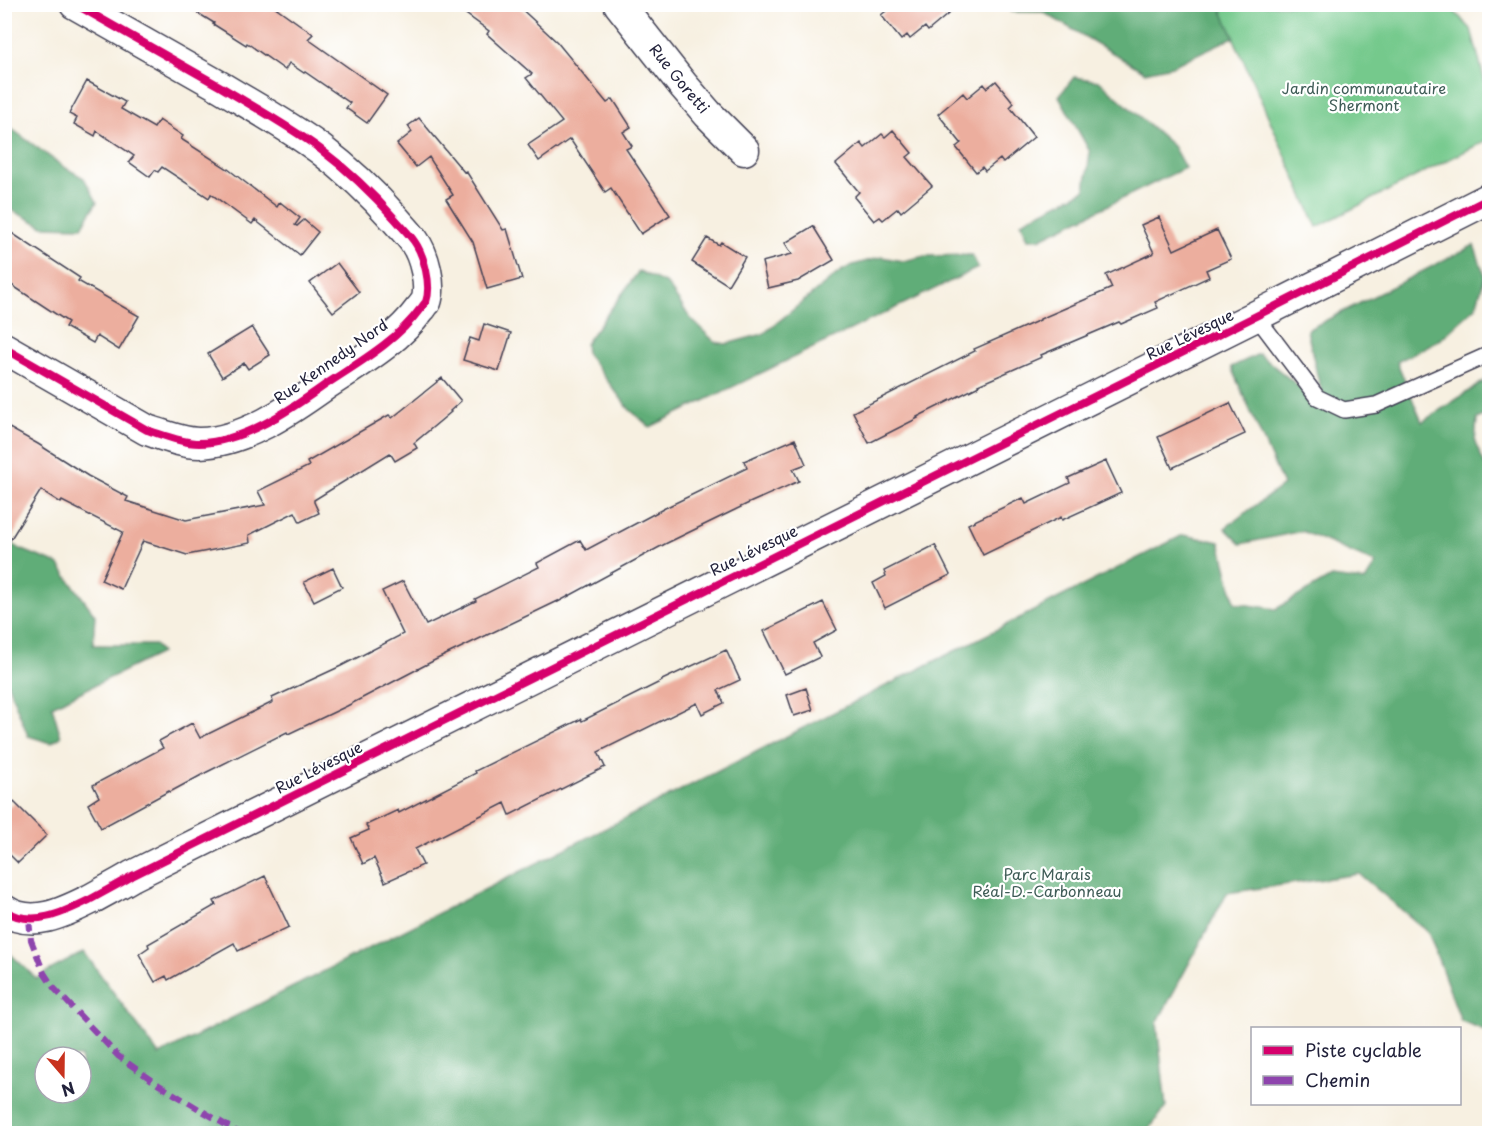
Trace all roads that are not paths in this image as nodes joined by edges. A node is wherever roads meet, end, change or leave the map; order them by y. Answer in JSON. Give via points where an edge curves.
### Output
{"nodes":[{"id":1,"x":75,"y":4,"type":"edge"},
{"id":2,"x":619,"y":4,"type":"edge"},
{"id":3,"x":744,"y":150,"type":"dead end"},
{"id":4,"x":1490,"y":198,"type":"edge"},
{"id":5,"x":1256,"y":316,"type":"junction"},
{"id":6,"x":4,"y":348,"type":"edge"},
{"id":7,"x":1490,"y":354,"type":"edge"},
{"id":8,"x":17,"y":914,"type":"edge"}],
"edges":[{"from":1,"to":6,"type":"street","name":"Rue Kennedy Nord","via":[[281,122],[358,179],[415,242],[424,262],[426,302],[391,339],[301,402],[238,435],[198,443],[147,430]]},
{"from":2,"to":3,"type":"street","name":"Rue Goretti","via":[[683,85]]},
{"from":4,"to":5,"type":"street","name":"Rue Lévesque"},
{"from":5,"to":7,"type":"lane","via":[[1317,397],[1344,410],[1376,405]]},
{"from":5,"to":8,"type":"street","name":"Rue Lévesque","via":[[66,912],[49,916]]}]}
